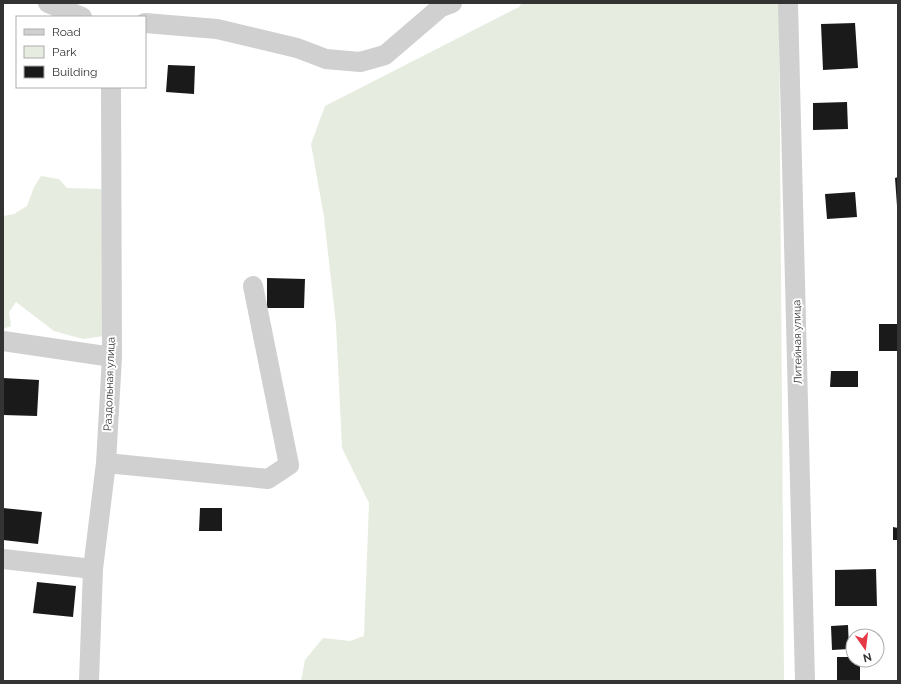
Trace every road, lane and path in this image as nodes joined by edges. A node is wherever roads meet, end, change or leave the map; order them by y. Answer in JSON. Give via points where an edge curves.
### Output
{"nodes":[{"id":1,"x":48,"y":3,"type":"edge"},
{"id":2,"x":452,"y":3,"type":"edge"},
{"id":3,"x":788,"y":3,"type":"edge"},
{"id":4,"x":80,"y":16,"type":"edge"},
{"id":5,"x":146,"y":23,"type":"edge"},
{"id":6,"x":111,"y":88,"type":"edge"},
{"id":7,"x":253,"y":286,"type":"dead end"},
{"id":8,"x":3,"y":341,"type":"edge"},
{"id":9,"x":112,"y":357,"type":"junction"},
{"id":10,"x":106,"y":463,"type":"junction"},
{"id":11,"x":3,"y":559,"type":"edge"},
{"id":12,"x":93,"y":569,"type":"junction"},
{"id":13,"x":89,"y":681,"type":"edge"},
{"id":14,"x":805,"y":681,"type":"edge"}],
"edges":[{"from":1,"to":4,"type":"street"},
{"from":2,"to":5,"type":"street","via":[[441,7],[385,55],[360,62],[326,59],[297,48],[217,29]]},
{"from":3,"to":14,"type":"street","name":"Литейная улица"},
{"from":6,"to":9,"type":"street","name":"Раздольная улица"},
{"from":7,"to":10,"type":"street","via":[[289,465],[268,479]]},
{"from":8,"to":9,"type":"street"},
{"from":9,"to":10,"type":"street","name":"Раздольная улица"},
{"from":10,"to":12,"type":"street","name":"Раздольная улица"},
{"from":11,"to":12,"type":"street"},
{"from":12,"to":13,"type":"street","name":"Раздольная улица"}]}
